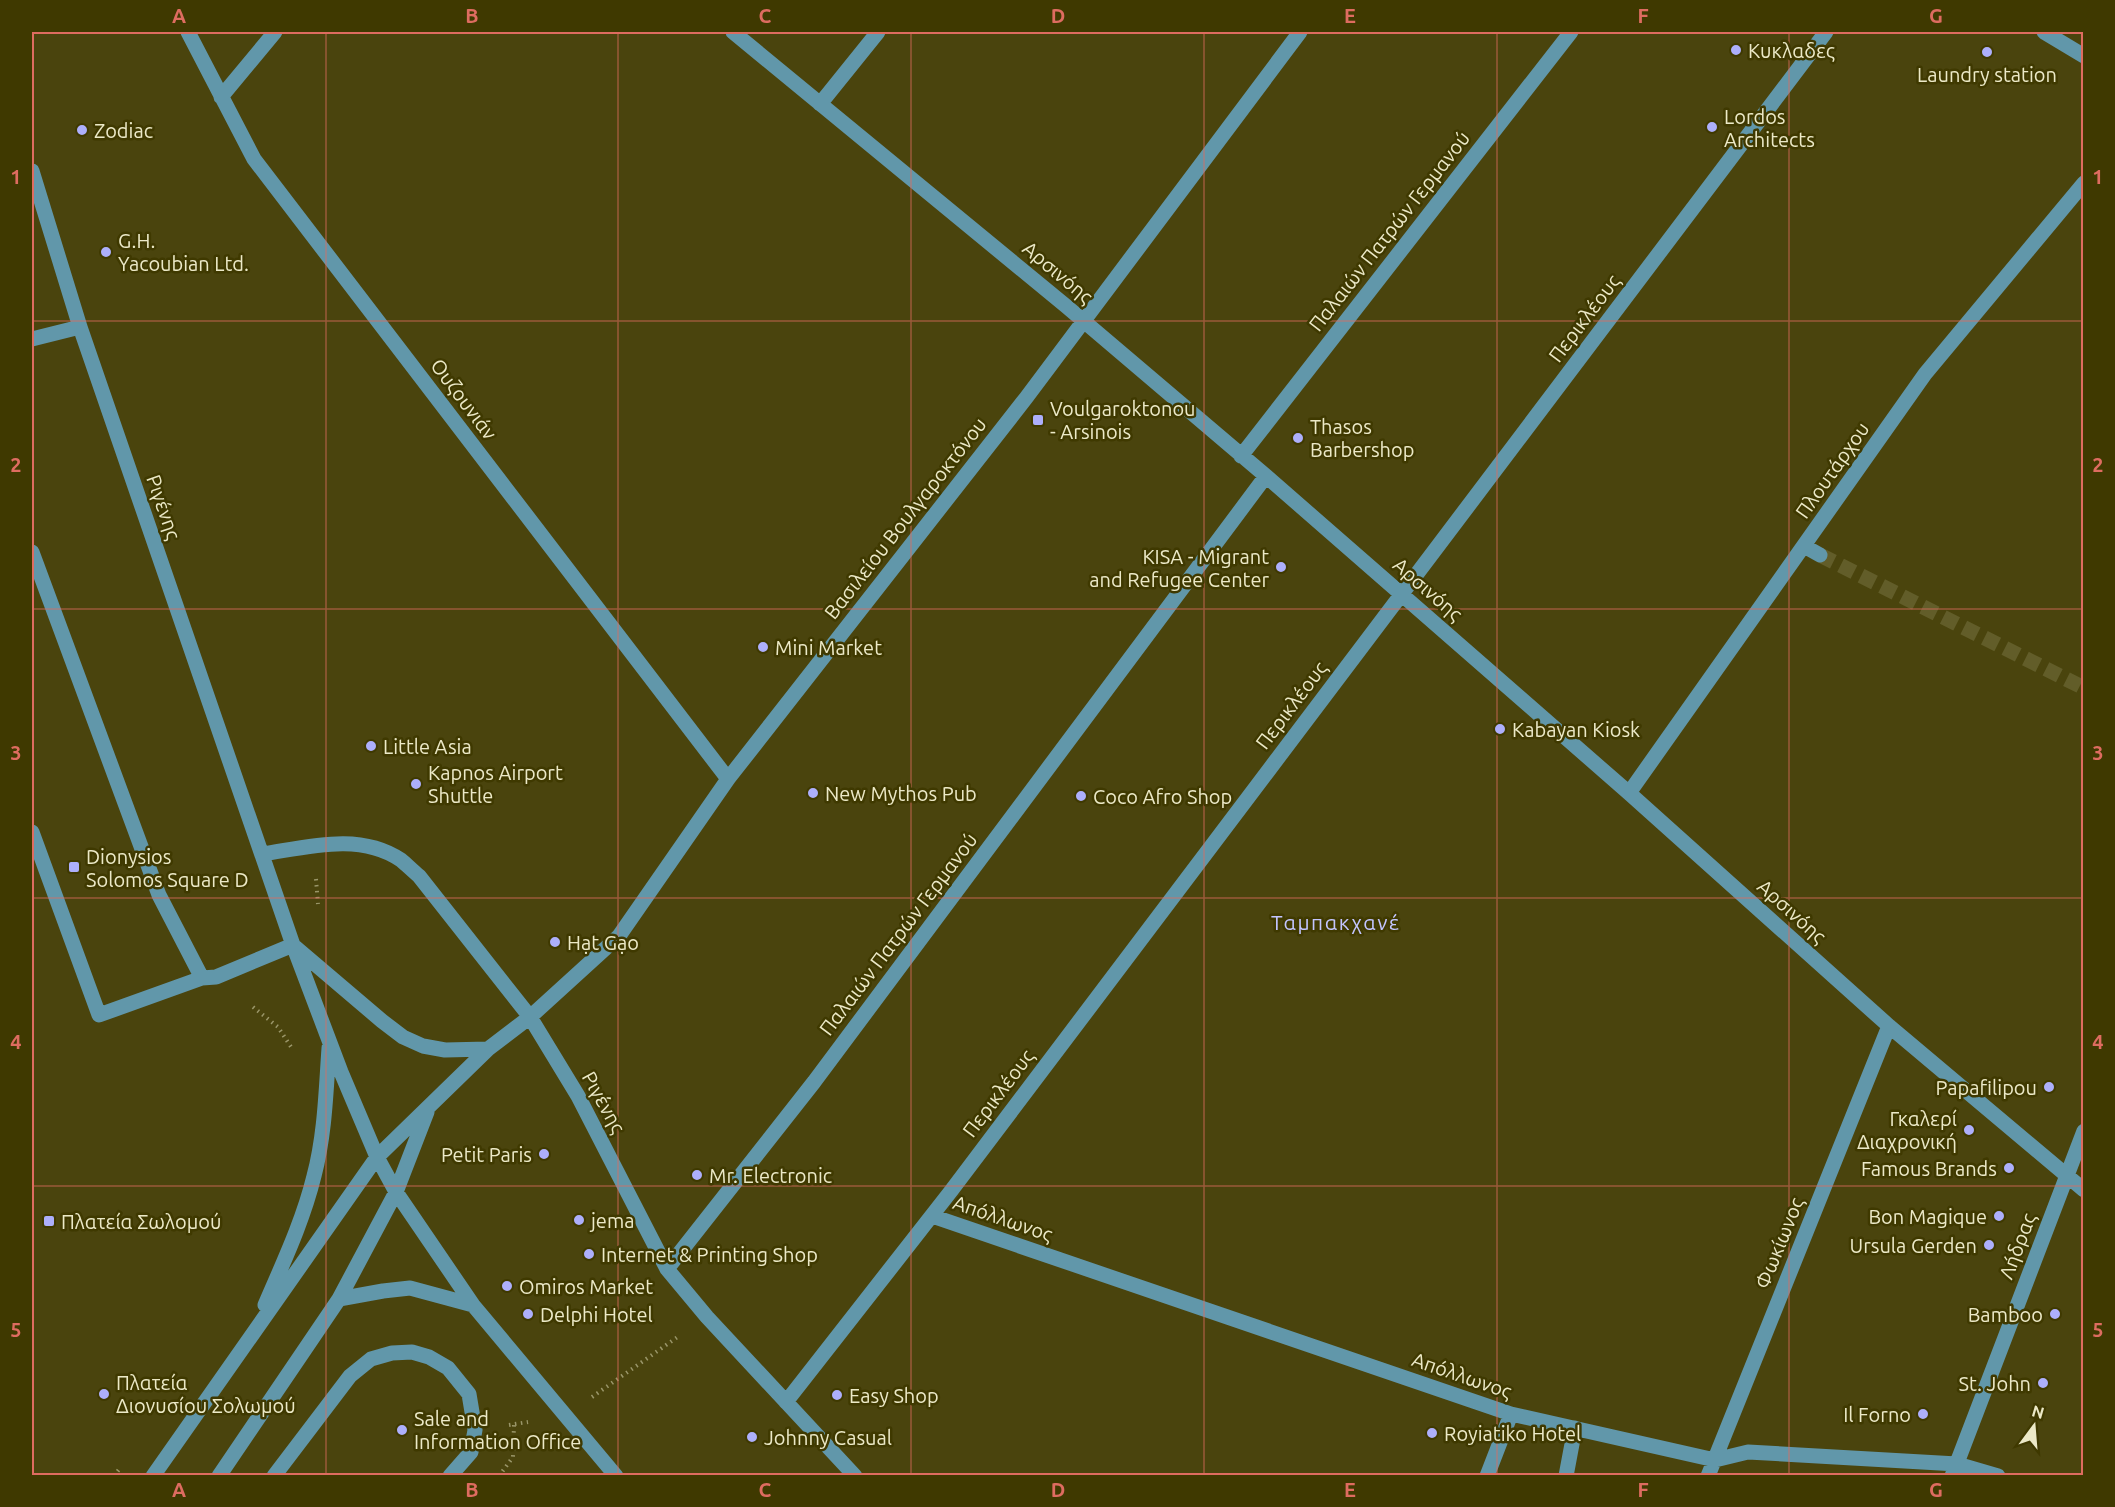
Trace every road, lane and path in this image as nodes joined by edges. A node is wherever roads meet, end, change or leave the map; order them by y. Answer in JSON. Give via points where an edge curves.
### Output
{"nodes":[{"id":1,"x":188,"y":32,"type":"edge"},
{"id":2,"x":275,"y":32,"type":"edge"},
{"id":3,"x":733,"y":32,"type":"edge"},
{"id":4,"x":878,"y":32,"type":"edge"},
{"id":5,"x":1300,"y":32,"type":"edge"},
{"id":6,"x":1570,"y":32,"type":"edge"},
{"id":7,"x":1826,"y":32,"type":"edge"},
{"id":8,"x":2044,"y":32,"type":"edge"},
{"id":9,"x":2084,"y":56,"type":"edge"},
{"id":10,"x":221,"y":97,"type":"junction"},
{"id":11,"x":820,"y":104,"type":"junction"},
{"id":12,"x":32,"y":171,"type":"edge"},
{"id":13,"x":2084,"y":183,"type":"edge"},
{"id":14,"x":1083,"y":320,"type":"junction"},
{"id":15,"x":80,"y":327,"type":"junction"},
{"id":16,"x":32,"y":339,"type":"edge"},
{"id":17,"x":1241,"y":456,"type":"junction"},
{"id":18,"x":1266,"y":476,"type":"junction"},
{"id":19,"x":1804,"y":546,"type":"junction"},
{"id":20,"x":32,"y":552,"type":"edge"},
{"id":21,"x":1820,"y":555,"type":"tunnel mouth"},
{"id":22,"x":1402,"y":594,"type":"junction"},
{"id":23,"x":728,"y":779,"type":"junction"},
{"id":24,"x":1629,"y":793,"type":"junction"},
{"id":25,"x":32,"y":832,"type":"edge"},
{"id":26,"x":263,"y":854,"type":"junction"},
{"id":27,"x":293,"y":945,"type":"junction"},
{"id":28,"x":202,"y":978,"type":"junction"},
{"id":29,"x":253,"y":1007,"type":"dead end"},
{"id":30,"x":530,"y":1017,"type":"junction"},
{"id":31,"x":1888,"y":1026,"type":"junction"},
{"id":32,"x":329,"y":1044,"type":"junction"},
{"id":33,"x":488,"y":1049,"type":"junction"},
{"id":34,"x":294,"y":1056,"type":"dead end"},
{"id":35,"x":429,"y":1106,"type":"junction"},
{"id":36,"x":2084,"y":1131,"type":"edge"},
{"id":37,"x":377,"y":1157,"type":"junction"},
{"id":38,"x":2066,"y":1177,"type":"junction"},
{"id":39,"x":2084,"y":1190,"type":"edge"},
{"id":40,"x":396,"y":1192,"type":"junction"},
{"id":41,"x":932,"y":1216,"type":"junction"},
{"id":42,"x":667,"y":1269,"type":"junction"},
{"id":43,"x":339,"y":1299,"type":"junction"},
{"id":44,"x":473,"y":1305,"type":"junction"},
{"id":45,"x":707,"y":1317,"type":"junction"},
{"id":46,"x":252,"y":1335,"type":"junction"},
{"id":47,"x":786,"y":1402,"type":"junction"},
{"id":48,"x":1511,"y":1414,"type":"junction"},
{"id":49,"x":565,"y":1416,"type":"junction"},
{"id":50,"x":513,"y":1424,"type":"junction"},
{"id":51,"x":1575,"y":1428,"type":"junction"},
{"id":52,"x":475,"y":1430,"type":"junction"},
{"id":53,"x":1714,"y":1461,"type":"junction"},
{"id":54,"x":125,"y":1462,"type":"dead end"},
{"id":55,"x":1954,"y":1470,"type":"edge"},
{"id":56,"x":114,"y":1476,"type":"edge"},
{"id":57,"x":153,"y":1476,"type":"edge"},
{"id":58,"x":219,"y":1476,"type":"edge"},
{"id":59,"x":274,"y":1476,"type":"edge"},
{"id":60,"x":450,"y":1476,"type":"edge"},
{"id":61,"x":499,"y":1476,"type":"edge"},
{"id":62,"x":616,"y":1476,"type":"edge"},
{"id":63,"x":855,"y":1476,"type":"edge"},
{"id":64,"x":1487,"y":1476,"type":"edge"},
{"id":65,"x":1566,"y":1476,"type":"edge"},
{"id":66,"x":1708,"y":1476,"type":"edge"},
{"id":67,"x":1998,"y":1476,"type":"edge"}],
"edges":[{"from":1,"to":10,"type":"street","name":"Ουζουνιάν"},
{"from":2,"to":10,"type":"street"},
{"from":3,"to":11,"type":"street","name":"Αρσινόης"},
{"from":4,"to":11,"type":"street"},
{"from":5,"to":14,"type":"street","name":"Βασιλείου Βουλγαροκτόνου"},
{"from":6,"to":17,"type":"street","name":"Παλαιών Πατρών Γερμανού"},
{"from":7,"to":22,"type":"street","name":"Περικλέους"},
{"from":8,"to":9,"type":"street"},
{"from":10,"to":23,"type":"street","name":"Ουζουνιάν","via":[[254,159]]},
{"from":11,"to":14,"type":"street","name":"Αρσινόης"},
{"from":12,"to":15,"type":"street","name":"Ριγένης"},
{"from":13,"to":19,"type":"street","name":"Πλουτάρχου","via":[[1925,374]]},
{"from":14,"to":17,"type":"street","name":"Αρσινόης"},
{"from":14,"to":23,"type":"street","name":"Βασιλείου Βουλγαροκτόνου"},
{"from":15,"to":16,"type":"street"},
{"from":15,"to":26,"type":"street","name":"Ριγένης"},
{"from":17,"to":18,"type":"street","name":"Αρσινόης"},
{"from":18,"to":22,"type":"street","name":"Αρσινόης"},
{"from":18,"to":42,"type":"street","name":"Παλαιών Πατρών Γερμανού","via":[[814,1082]]},
{"from":19,"to":21,"type":"street"},
{"from":19,"to":24,"type":"street","name":"Πλουτάρχου"},
{"from":20,"to":28,"type":"street","via":[[159,895]]},
{"from":22,"to":24,"type":"street","name":"Αρσινόης"},
{"from":22,"to":41,"type":"street","name":"Περικλέους"},
{"from":23,"to":30,"type":"street","name":"Βασιλείου Βουλγαροκτόνου","via":[[619,936]]},
{"from":24,"to":31,"type":"street","name":"Αρσινόης"},
{"from":25,"to":28,"type":"street","via":[[99,1015]]},
{"from":26,"to":27,"type":"street","name":"Ριγένης"},
{"from":26,"to":30,"type":"street","name":"Ριγένης","via":[[354,844],[400,860],[418,876]]},
{"from":27,"to":28,"type":"street","via":[[216,977]]},
{"from":27,"to":32,"type":"street","name":"Ριγένης"},
{"from":27,"to":33,"type":"street","via":[[403,1037],[445,1050]]},
{"from":29,"to":34,"type":"path","via":[[278,1028]]},
{"from":30,"to":33,"type":"street","name":"Βασιλείου Βουλγαροκτόνου"},
{"from":30,"to":42,"type":"street","name":"Ριγένης","via":[[578,1096]]},
{"from":31,"to":38,"type":"street","name":"Αρσινόης"},
{"from":31,"to":53,"type":"street","name":"Φωκίωνος"},
{"from":32,"to":37,"type":"street","name":"Ριγένης"},
{"from":32,"to":46,"type":"street","via":[[314,1177],[295,1236]]},
{"from":33,"to":35,"type":"street","name":"Βασιλείου Βουλγαροκτόνου"},
{"from":35,"to":37,"type":"street","name":"Βασιλείου Βουλγαροκτόνου"},
{"from":35,"to":40,"type":"street"},
{"from":36,"to":38,"type":"street","name":"Λήδρας"},
{"from":37,"to":40,"type":"street","name":"Ριγένης"},
{"from":37,"to":46,"type":"street"},
{"from":38,"to":39,"type":"street","name":"Αρσινόης"},
{"from":38,"to":55,"type":"street","name":"Λήδρας"},
{"from":40,"to":43,"type":"street"},
{"from":40,"to":44,"type":"street","name":"Ριγένης"},
{"from":41,"to":47,"type":"street","name":"Περικλέους"},
{"from":41,"to":48,"type":"street","name":"Απόλλωνος"},
{"from":42,"to":45,"type":"street","name":"Ριγένης"},
{"from":43,"to":44,"type":"street","via":[[410,1288]]},
{"from":43,"to":58,"type":"street"},
{"from":44,"to":49,"type":"street","name":"Ριγένης"},
{"from":45,"to":47,"type":"street","name":"Ριγένης"},
{"from":45,"to":49,"type":"path"},
{"from":46,"to":57,"type":"street"},
{"from":47,"to":63,"type":"street","name":"Ριγένης"},
{"from":48,"to":51,"type":"street","name":"Απόλλωνος"},
{"from":48,"to":64,"type":"street"},
{"from":49,"to":50,"type":"path"},
{"from":49,"to":62,"type":"street","name":"Ριγένης"},
{"from":50,"to":52,"type":"path"},
{"from":50,"to":61,"type":"path","via":[[513,1457]]},
{"from":51,"to":53,"type":"street","name":"Απόλλωνος"},
{"from":51,"to":65,"type":"street"},
{"from":52,"to":59,"type":"street","via":[[469,1394],[448,1368],[412,1352],[392,1353],[370,1359],[350,1376]]},
{"from":52,"to":60,"type":"street","via":[[471,1452]]},
{"from":53,"to":55,"type":"street","name":"Απόλλωνος","via":[[1748,1452]]},
{"from":53,"to":66,"type":"street","name":"Φωκίωνος"},
{"from":54,"to":56,"type":"path"},
{"from":55,"to":67,"type":"street","name":"Απόλλωνος"}]}
